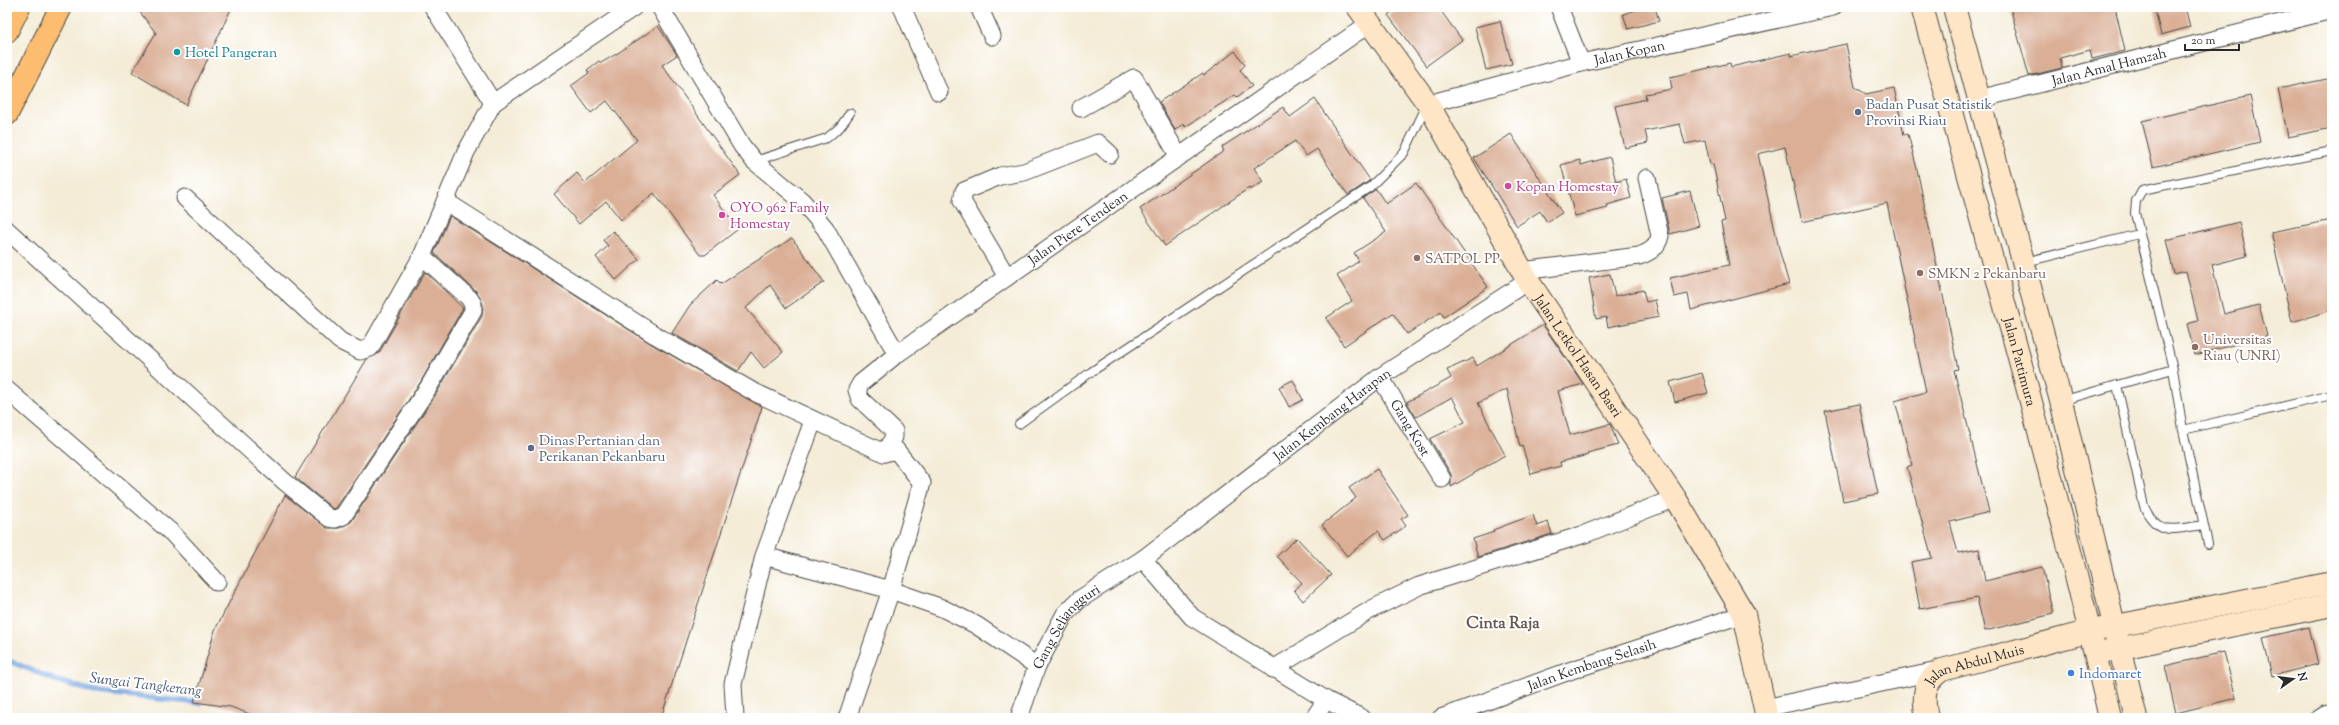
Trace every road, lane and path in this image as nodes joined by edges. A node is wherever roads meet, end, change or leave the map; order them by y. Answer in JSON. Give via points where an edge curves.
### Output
{"nodes":[{"id":1,"x":19,"y":7,"type":"edge"},
{"id":2,"x":61,"y":7,"type":"edge"},
{"id":3,"x":433,"y":7,"type":"edge"},
{"id":4,"x":634,"y":7,"type":"edge"},
{"id":5,"x":660,"y":7,"type":"edge"},
{"id":6,"x":902,"y":7,"type":"edge"},
{"id":7,"x":980,"y":7,"type":"edge"},
{"id":8,"x":1559,"y":7,"type":"edge"},
{"id":9,"x":1833,"y":7,"type":"edge"},
{"id":10,"x":1922,"y":7,"type":"edge"},
{"id":11,"x":1954,"y":7,"type":"edge"},
{"id":12,"x":2332,"y":10,"type":"edge"},
{"id":13,"x":1364,"y":15,"type":"edge"},
{"id":14,"x":7,"y":31,"type":"edge"},
{"id":15,"x":992,"y":36,"type":"dead end"},
{"id":16,"x":1582,"y":63,"type":"junction"},
{"id":17,"x":939,"y":92,"type":"dead end"},
{"id":18,"x":1979,"y":99,"type":"junction"},
{"id":19,"x":493,"y":103,"type":"junction"},
{"id":20,"x":1428,"y":104,"type":"junction"},
{"id":21,"x":1081,"y":108,"type":"dead end"},
{"id":22,"x":850,"y":113,"type":"dead end"},
{"id":23,"x":7,"y":114,"type":"edge"},
{"id":24,"x":2332,"y":151,"type":"edge"},
{"id":25,"x":1110,"y":154,"type":"dead end"},
{"id":26,"x":1178,"y":157,"type":"junction"},
{"id":27,"x":754,"y":161,"type":"junction"},
{"id":28,"x":1647,"y":178,"type":"dead end"},
{"id":29,"x":185,"y":198,"type":"dead end"},
{"id":30,"x":445,"y":201,"type":"junction"},
{"id":31,"x":7,"y":230,"type":"edge"},
{"id":32,"x":2139,"y":234,"type":"junction"},
{"id":33,"x":422,"y":256,"type":"junction"},
{"id":34,"x":2024,"y":262,"type":"junction"},
{"id":35,"x":1525,"y":276,"type":"junction"},
{"id":36,"x":1007,"y":277,"type":"junction"},
{"id":37,"x":897,"y":354,"type":"junction"},
{"id":38,"x":2173,"y":369,"type":"junction"},
{"id":39,"x":1380,"y":376,"type":"junction"},
{"id":40,"x":2117,"y":385,"type":"junction"},
{"id":41,"x":7,"y":390,"type":"edge"},
{"id":42,"x":2332,"y":395,"type":"edge"},
{"id":43,"x":2061,"y":401,"type":"junction"},
{"id":44,"x":813,"y":421,"type":"junction"},
{"id":45,"x":1019,"y":424,"type":"dead end"},
{"id":46,"x":2183,"y":430,"type":"junction"},
{"id":47,"x":884,"y":453,"type":"junction"},
{"id":48,"x":1442,"y":479,"type":"dead end"},
{"id":49,"x":1675,"y":498,"type":"junction"},
{"id":50,"x":2203,"y":525,"type":"junction"},
{"id":51,"x":2208,"y":544,"type":"dead end"},
{"id":52,"x":764,"y":556,"type":"junction"},
{"id":53,"x":1143,"y":559,"type":"junction"},
{"id":54,"x":217,"y":582,"type":"dead end"},
{"id":55,"x":2332,"y":583,"type":"edge"},
{"id":56,"x":891,"y":590,"type":"junction"},
{"id":57,"x":2332,"y":606,"type":"edge"},
{"id":58,"x":1744,"y":614,"type":"junction"},
{"id":59,"x":2115,"y":626,"type":"junction"},
{"id":60,"x":2091,"y":631,"type":"junction"},
{"id":61,"x":2058,"y":640,"type":"junction"},
{"id":62,"x":2121,"y":648,"type":"junction"},
{"id":63,"x":2096,"y":653,"type":"junction"},
{"id":64,"x":1037,"y":666,"type":"junction"},
{"id":65,"x":1273,"y":668,"type":"junction"},
{"id":66,"x":1942,"y":670,"type":"junction"},
{"id":67,"x":1326,"y":700,"type":"junction"},
{"id":68,"x":2332,"y":709,"type":"edge"},
{"id":69,"x":1766,"y":713,"type":"edge"},
{"id":70,"x":735,"y":718,"type":"edge"},
{"id":71,"x":847,"y":718,"type":"edge"},
{"id":72,"x":1019,"y":718,"type":"edge"},
{"id":73,"x":1314,"y":718,"type":"edge"},
{"id":74,"x":1362,"y":718,"type":"edge"},
{"id":75,"x":1441,"y":718,"type":"edge"},
{"id":76,"x":1927,"y":718,"type":"edge"},
{"id":77,"x":2110,"y":718,"type":"edge"},
{"id":78,"x":2136,"y":718,"type":"edge"},
{"id":79,"x":2312,"y":718,"type":"edge"}],
"edges":[{"from":1,"to":14,"type":"main road"},
{"from":2,"to":23,"type":"main road"},
{"from":3,"to":19,"type":"street"},
{"from":4,"to":19,"type":"street"},
{"from":5,"to":27,"type":"street","via":[[742,146]]},
{"from":6,"to":17,"type":"street"},
{"from":7,"to":15,"type":"street"},
{"from":8,"to":16,"type":"street"},
{"from":9,"to":16,"type":"street","name":"Jalan Kopan"},
{"from":10,"to":60,"type":"street","name":"Jalan Pattimura","via":[[2031,400]]},
{"from":11,"to":18,"type":"street","name":"Jalan Pattimura"},
{"from":12,"to":18,"type":"street","name":"Jalan Amal Hamzah"},
{"from":13,"to":20,"type":"street","name":"Jalan Letkol Hasan Basri"},
{"from":13,"to":26,"type":"street","name":"Jalan Piere Tendean"},
{"from":16,"to":20,"type":"street","name":"Jalan Kopan"},
{"from":18,"to":34,"type":"street","name":"Jalan Pattimura"},
{"from":19,"to":30,"type":"street","via":[[466,152]]},
{"from":20,"to":35,"type":"street","name":"Jalan Letkol Hasan Basri"},
{"from":20,"to":45,"type":"lane","via":[[1404,153],[1370,187],[1091,372]]},
{"from":21,"to":26,"type":"street","via":[[1134,78]]},
{"from":22,"to":27,"type":"lane","via":[[840,127],[827,138]]},
{"from":24,"to":32,"type":"lane","via":[[2142,190],[2136,201],[2135,213]]},
{"from":25,"to":36,"type":"street","via":[[1098,143],[1092,144],[1024,172],[1000,176],[964,191],[962,201]]},
{"from":26,"to":36,"type":"street","name":"Jalan Piere Tendean"},
{"from":27,"to":37,"type":"street","via":[[802,201],[825,228]]},
{"from":28,"to":35,"type":"street","via":[[1660,236],[1658,244],[1649,252],[1639,256]]},
{"from":29,"to":33,"type":"street","via":[[340,342],[360,351],[370,348],[375,342]]},
{"from":30,"to":33,"type":"street"},
{"from":30,"to":44,"type":"street","via":[[654,334],[752,391]]},
{"from":31,"to":33,"type":"street","via":[[279,477],[329,518],[335,519],[343,516],[428,388],[473,311],[473,304],[469,298]]},
{"from":32,"to":34,"type":"lane"},
{"from":32,"to":38,"type":"lane"},
{"from":34,"to":43,"type":"street","name":"Jalan Pattimura"},
{"from":35,"to":39,"type":"street","name":"Jalan Kembang Harapan"},
{"from":35,"to":49,"type":"street","name":"Jalan Letkol Hasan Basri"},
{"from":36,"to":37,"type":"street","name":"Jalan Piere Tendean"},
{"from":37,"to":47,"type":"street","name":"Jalan Piere Tendean","via":[[861,383],[857,390],[860,399],[894,431],[894,437]]},
{"from":38,"to":40,"type":"lane"},
{"from":38,"to":46,"type":"lane"},
{"from":39,"to":48,"type":"street","name":"Gang Kost"},
{"from":39,"to":53,"type":"street","name":"Jalan Kembang Harapan"},
{"from":40,"to":43,"type":"lane"},
{"from":40,"to":50,"type":"lane","via":[[2144,506],[2150,519],[2158,526],[2171,529]]},
{"from":41,"to":54,"type":"street","via":[[173,534]]},
{"from":42,"to":46,"type":"lane"},
{"from":43,"to":59,"type":"street","name":"Jalan Pattimura"},
{"from":44,"to":47,"type":"street"},
{"from":44,"to":52,"type":"street"},
{"from":46,"to":50,"type":"lane"},
{"from":47,"to":56,"type":"street","via":[[896,450],[922,483]]},
{"from":49,"to":58,"type":"street","name":"Jalan Letkol Hasan Basri"},
{"from":49,"to":65,"type":"street","via":[[1585,534],[1419,586],[1372,609]]},
{"from":50,"to":51,"type":"lane"},
{"from":52,"to":56,"type":"street"},
{"from":52,"to":70,"type":"street","via":[[733,684]]},
{"from":53,"to":64,"type":"street","name":"Gang Seliangguri","via":[[1080,599],[1065,614]]},
{"from":53,"to":65,"type":"street","via":[[1192,617]]},
{"from":55,"to":59,"type":"street","name":"Jalan Abdul Muis"},
{"from":56,"to":64,"type":"street","via":[[942,608],[976,625]]},
{"from":56,"to":71,"type":"street"},
{"from":57,"to":62,"type":"street"},
{"from":58,"to":69,"type":"street","name":"Jalan Letkol Hasan Basri"},
{"from":58,"to":75,"type":"street","name":"Jalan Kembang Selasih","via":[[1572,670]]},
{"from":59,"to":60,"type":"street","name":"Jalan Abdul Muis"},
{"from":59,"to":62,"type":"street","name":"Jalan Pattimura"},
{"from":60,"to":61,"type":"street","name":"Jalan Abdul Muis"},
{"from":60,"to":63,"type":"street","name":"Jalan Pattimura"},
{"from":61,"to":63,"type":"street"},
{"from":61,"to":66,"type":"street","name":"Jalan Abdul Muis"},
{"from":62,"to":63,"type":"street"},
{"from":62,"to":78,"type":"street","name":"Jalan Pattimura"},
{"from":63,"to":77,"type":"street","name":"Jalan Pattimura"},
{"from":64,"to":72,"type":"street","name":"Gang Seliangguri"},
{"from":65,"to":67,"type":"street"},
{"from":66,"to":69,"type":"street"},
{"from":66,"to":76,"type":"street","name":"Jalan Abdul Muis","via":[[1927,684],[1924,696]]},
{"from":67,"to":73,"type":"street"},
{"from":67,"to":74,"type":"street"},
{"from":68,"to":79,"type":"lane","via":[[2322,711]]}]}
